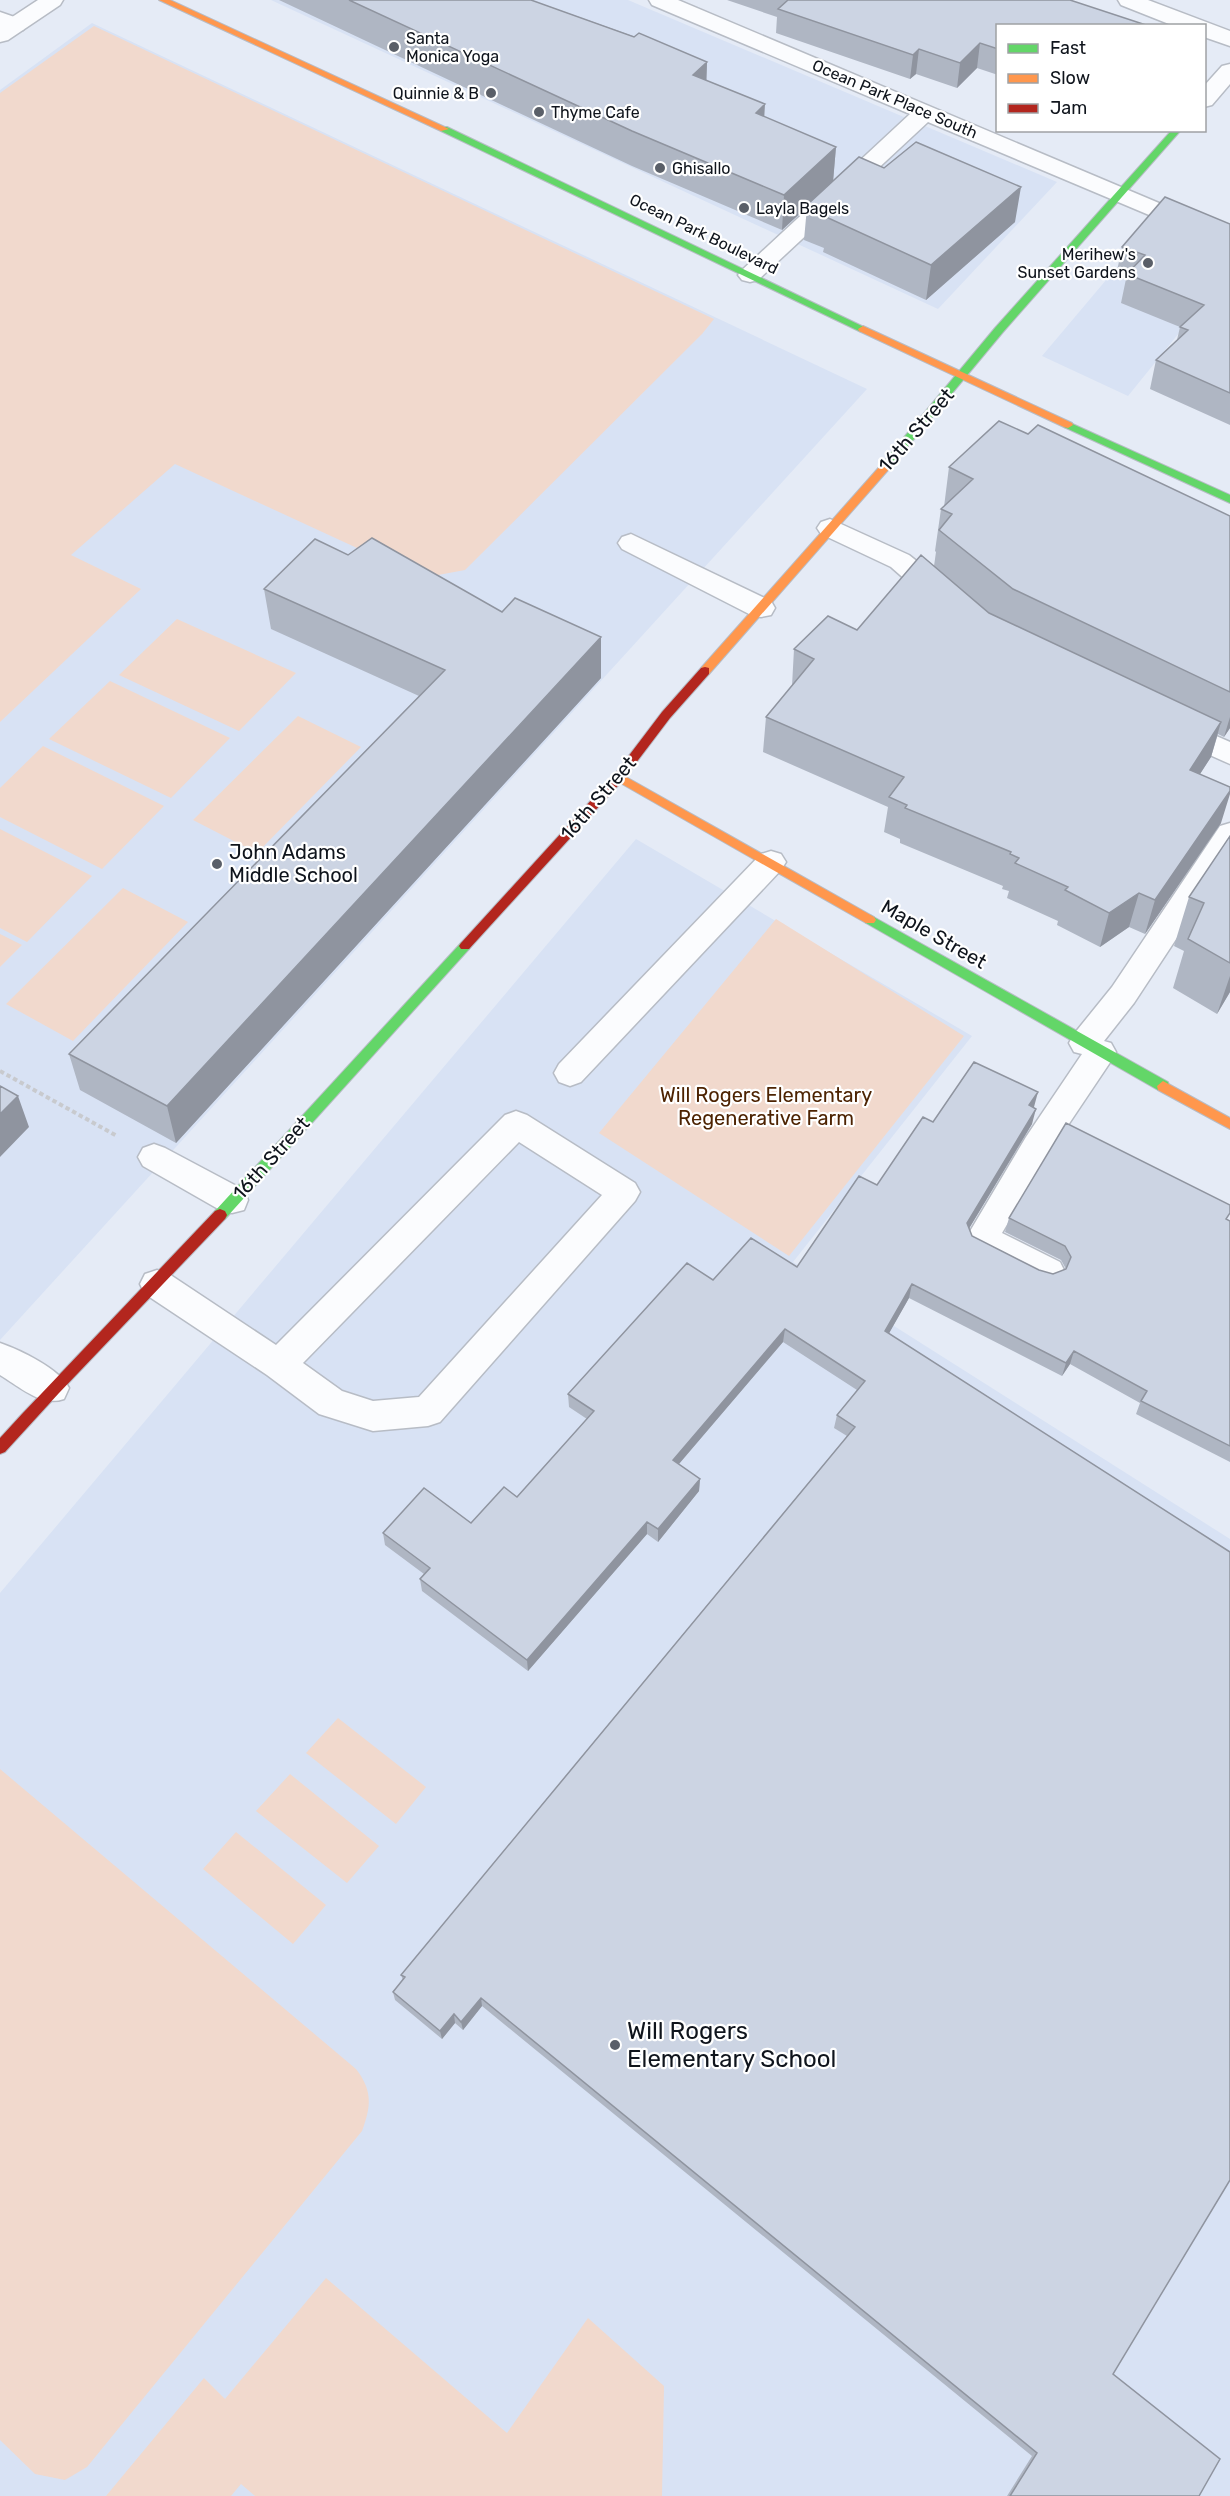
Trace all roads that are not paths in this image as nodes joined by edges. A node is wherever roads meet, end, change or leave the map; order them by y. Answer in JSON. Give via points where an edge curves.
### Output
{"nodes":[{"id":1,"x":52,"y":0,"type":"edge"},
{"id":2,"x":166,"y":0,"type":"edge"},
{"id":3,"x":660,"y":0,"type":"edge"},
{"id":4,"x":1129,"y":0,"type":"edge"},
{"id":5,"x":1189,"y":24,"type":"edge"},
{"id":6,"x":5,"y":26,"type":"edge"},
{"id":7,"x":1206,"y":30,"type":"edge"},
{"id":8,"x":1230,"y":39,"type":"edge"},
{"id":9,"x":1230,"y":71,"type":"edge"},
{"id":10,"x":1206,"y":98,"type":"edge"},
{"id":11,"x":925,"y":112,"type":"junction"},
{"id":12,"x":1175,"y":132,"type":"edge"},
{"id":13,"x":1120,"y":195,"type":"junction"},
{"id":14,"x":1230,"y":242,"type":"edge"},
{"id":15,"x":750,"y":275,"type":"junction"},
{"id":16,"x":962,"y":377,"type":"junction"},
{"id":17,"x":1230,"y":499,"type":"edge"},
{"id":18,"x":830,"y":528,"type":"junction"},
{"id":19,"x":631,"y":543,"type":"dead end"},
{"id":20,"x":761,"y":608,"type":"junction"},
{"id":21,"x":960,"y":611,"type":"edge"},
{"id":22,"x":1155,"y":718,"type":"edge"},
{"id":23,"x":1230,"y":754,"type":"edge"},
{"id":24,"x":619,"y":777,"type":"junction"},
{"id":25,"x":1230,"y":834,"type":"edge"},
{"id":26,"x":771,"y":862,"type":"junction"},
{"id":27,"x":1092,"y":1047,"type":"junction"},
{"id":28,"x":570,"y":1073,"type":"dead end"},
{"id":29,"x":1230,"y":1124,"type":"edge"},
{"id":30,"x":154,"y":1157,"type":"road end"},
{"id":31,"x":232,"y":1200,"type":"junction"},
{"id":32,"x":1048,"y":1272,"type":"edge"},
{"id":33,"x":157,"y":1284,"type":"junction"},
{"id":34,"x":0,"y":1358,"type":"edge"},
{"id":35,"x":279,"y":1365,"type":"junction"},
{"id":36,"x":52,"y":1388,"type":"junction"},
{"id":37,"x":0,"y":1448,"type":"edge"}],
"edges":[{"from":1,"to":6,"type":"street"},
{"from":2,"to":15,"type":"street","name":"Ocean Park Boulevard"},
{"from":3,"to":11,"type":"street","name":"Ocean Park Place South"},
{"from":4,"to":5,"type":"street"},
{"from":7,"to":8,"type":"street"},
{"from":9,"to":10,"type":"street"},
{"from":11,"to":13,"type":"street","name":"Ocean Park Place South"},
{"from":11,"to":15,"type":"street"},
{"from":12,"to":13,"type":"street","name":"16th Street"},
{"from":13,"to":14,"type":"street","name":"Ocean Park Place South"},
{"from":13,"to":16,"type":"street","name":"16th Street"},
{"from":15,"to":16,"type":"street","name":"Ocean Park Boulevard"},
{"from":16,"to":17,"type":"street","name":"Ocean Park Boulevard"},
{"from":16,"to":18,"type":"street","name":"16th Street"},
{"from":18,"to":20,"type":"street","name":"16th Street"},
{"from":18,"to":21,"type":"street","via":[[900,561]]},
{"from":19,"to":20,"type":"street"},
{"from":20,"to":24,"type":"street","name":"16th Street","via":[[666,715]]},
{"from":22,"to":23,"type":"street"},
{"from":24,"to":26,"type":"street","name":"Maple Street"},
{"from":24,"to":31,"type":"street","name":"16th Street"},
{"from":25,"to":27,"type":"street"},
{"from":26,"to":27,"type":"street","name":"Maple Street"},
{"from":26,"to":28,"type":"street"},
{"from":27,"to":29,"type":"street","name":"Maple Street"},
{"from":27,"to":32,"type":"street","via":[[982,1238]]},
{"from":30,"to":31,"type":"street"},
{"from":31,"to":33,"type":"street","name":"16th Street"},
{"from":33,"to":35,"type":"street"},
{"from":33,"to":36,"type":"street","name":"16th Street"},
{"from":34,"to":36,"type":"street"},
{"from":35,"to":35,"type":"street","via":[[331,1403],[373,1416],[428,1411],[624,1192],[516,1124]]},
{"from":36,"to":37,"type":"street","name":"16th Street"}]}
